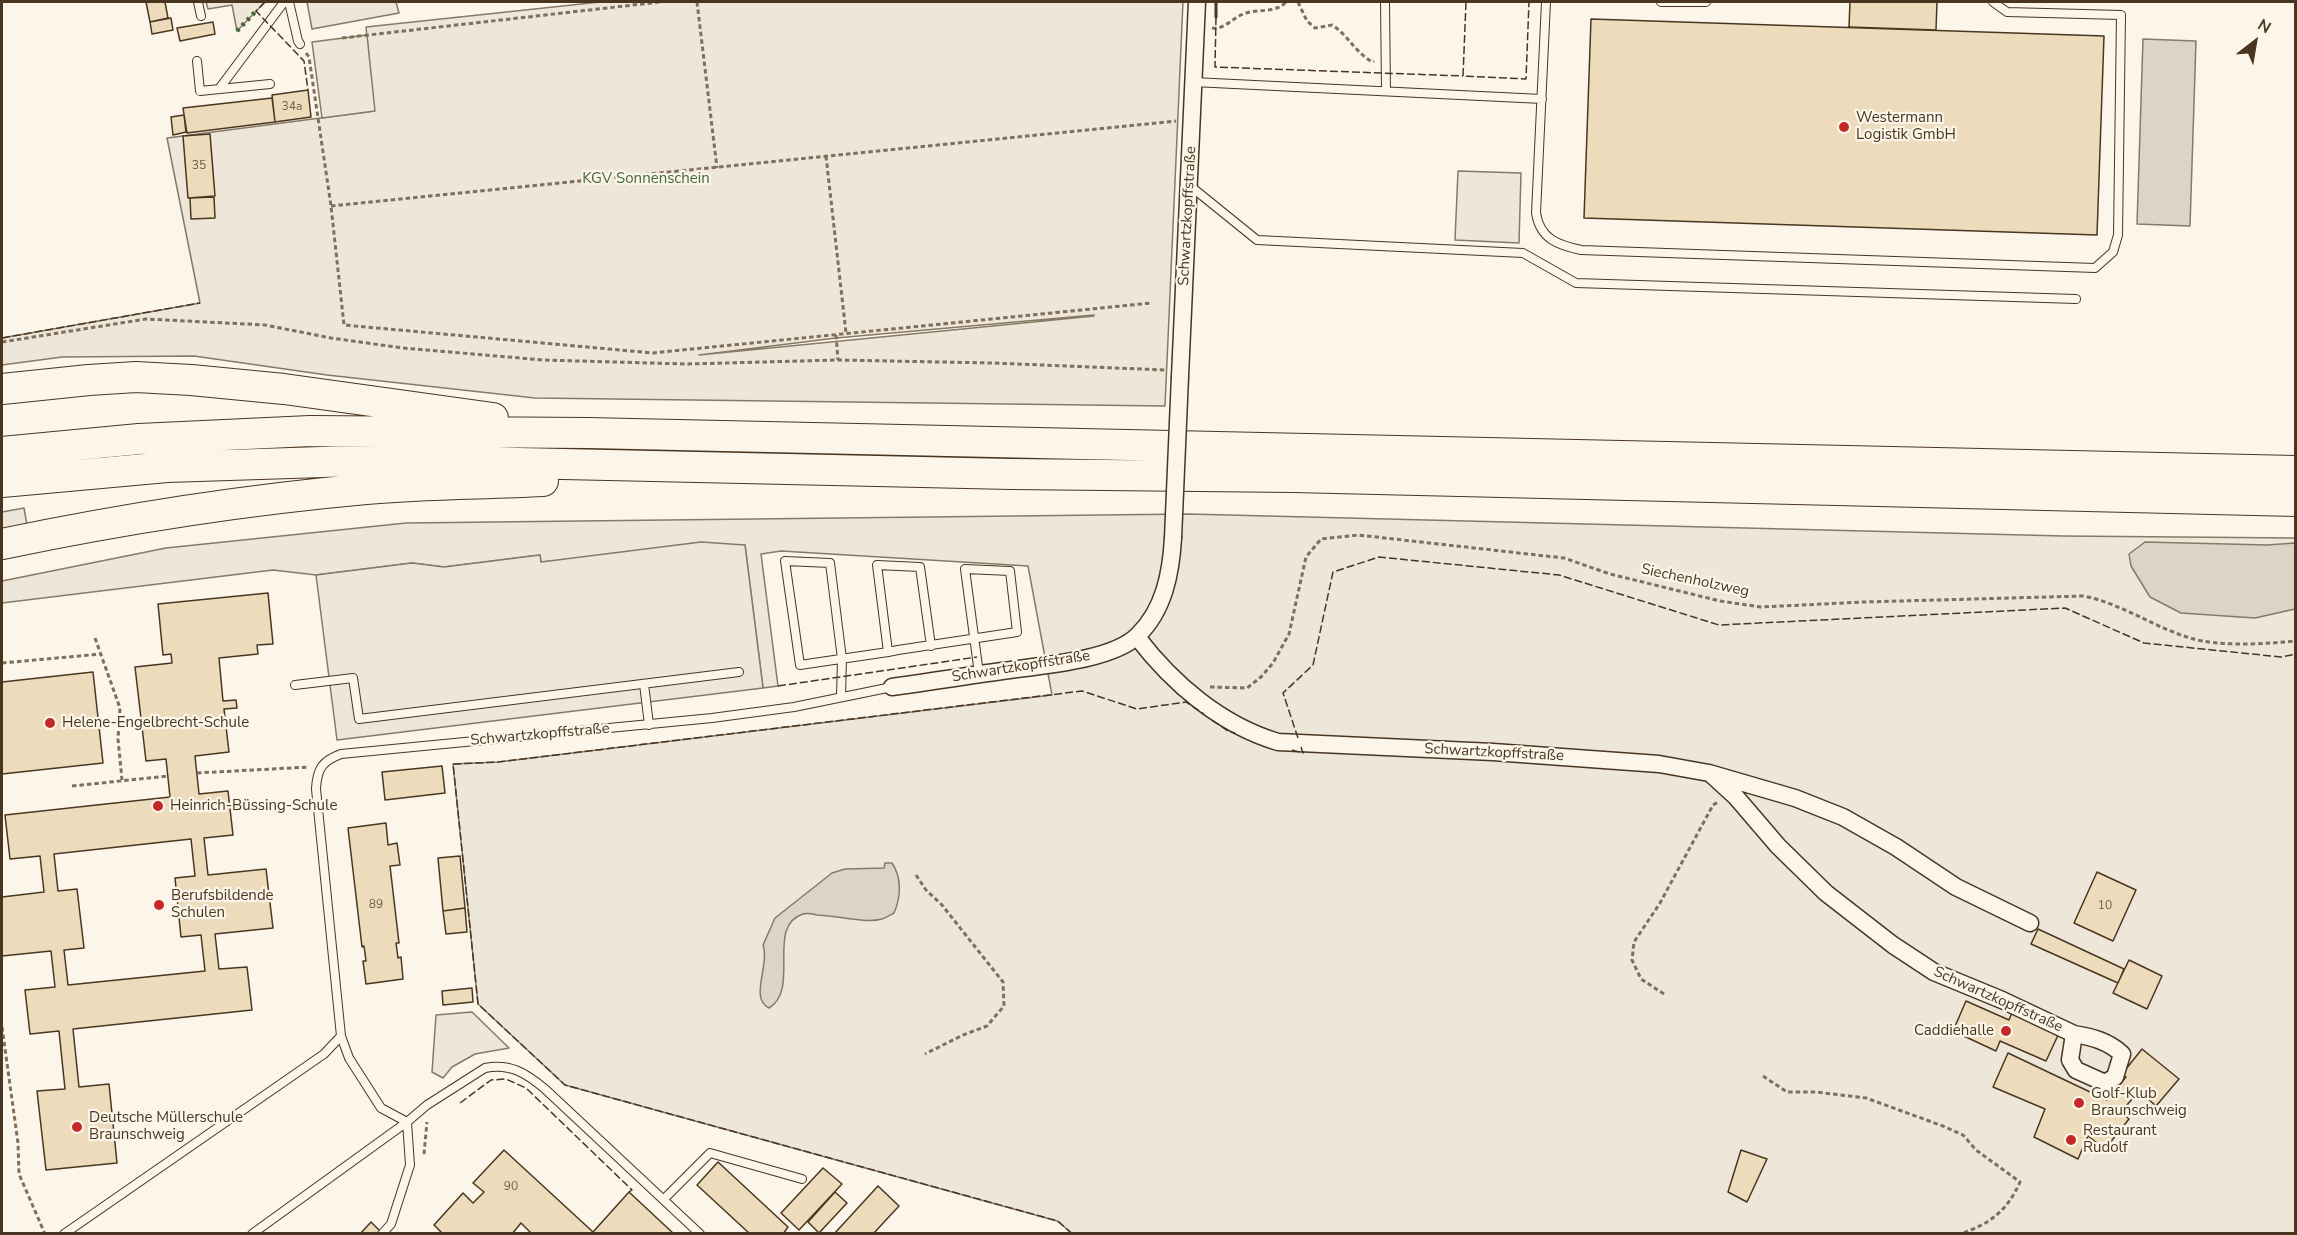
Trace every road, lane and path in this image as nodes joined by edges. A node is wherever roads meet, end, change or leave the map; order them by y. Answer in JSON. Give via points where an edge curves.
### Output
{"nodes":[{"id":1,"x":198,"y":2,"type":"edge"},
{"id":2,"x":284,"y":2,"type":"edge"},
{"id":3,"x":289,"y":2,"type":"edge"},
{"id":4,"x":660,"y":2,"type":"edge"},
{"id":5,"x":697,"y":2,"type":"edge"},
{"id":6,"x":1197,"y":2,"type":"edge"},
{"id":7,"x":1286,"y":2,"type":"edge"},
{"id":8,"x":1298,"y":2,"type":"edge"},
{"id":9,"x":1386,"y":2,"type":"edge"},
{"id":10,"x":1546,"y":2,"type":"edge"},
{"id":11,"x":1661,"y":2,"type":"edge"},
{"id":12,"x":1706,"y":2,"type":"edge"},
{"id":13,"x":1993,"y":2,"type":"edge"},
{"id":14,"x":201,"y":16,"type":"dead end"},
{"id":15,"x":1196,"y":27,"type":"junction"},
{"id":16,"x":342,"y":38,"type":"dead end"},
{"id":17,"x":300,"y":44,"type":"joint"},
{"id":18,"x":1386,"y":49,"type":"junction"},
{"id":19,"x":197,"y":60,"type":"dead end"},
{"id":20,"x":1193,"y":82,"type":"junction"},
{"id":21,"x":270,"y":84,"type":"dead end"},
{"id":22,"x":219,"y":89,"type":"junction"},
{"id":23,"x":1386,"y":91,"type":"junction"},
{"id":24,"x":1542,"y":99,"type":"junction"},
{"id":25,"x":1193,"y":120,"type":"junction"},
{"id":26,"x":826,"y":156,"type":"junction"},
{"id":27,"x":717,"y":168,"type":"junction"},
{"id":28,"x":1189,"y":185,"type":"junction"},
{"id":29,"x":331,"y":206,"type":"junction"},
{"id":30,"x":2076,"y":299,"type":"dead end"},
{"id":31,"x":1150,"y":303,"type":"dead end"},
{"id":32,"x":846,"y":333,"type":"junction"},
{"id":33,"x":836,"y":334,"type":"junction"},
{"id":34,"x":2,"y":342,"type":"edge"},
{"id":35,"x":838,"y":360,"type":"junction"},
{"id":36,"x":1180,"y":373,"type":"junction"},
{"id":37,"x":2,"y":389,"type":"edge"},
{"id":38,"x":588,"y":433,"type":"junction"},
{"id":39,"x":2,"y":452,"type":"edge"},
{"id":40,"x":649,"y":465,"type":"junction"},
{"id":41,"x":2295,"y":471,"type":"edge"},
{"id":42,"x":2,"y":482,"type":"edge"},
{"id":43,"x":2295,"y":501,"type":"edge"},
{"id":44,"x":2,"y":544,"type":"edge"},
{"id":45,"x":1137,"y":636,"type":"junction"},
{"id":46,"x":94,"y":638,"type":"dead end"},
{"id":47,"x":975,"y":639,"type":"junction"},
{"id":48,"x":2295,"y":641,"type":"edge"},
{"id":49,"x":931,"y":646,"type":"junction"},
{"id":50,"x":888,"y":652,"type":"junction"},
{"id":51,"x":101,"y":654,"type":"junction"},
{"id":52,"x":842,"y":659,"type":"junction"},
{"id":53,"x":2,"y":663,"type":"edge"},
{"id":54,"x":739,"y":672,"type":"dead end"},
{"id":55,"x":978,"y":674,"type":"junction"},
{"id":56,"x":644,"y":684,"type":"junction"},
{"id":57,"x":295,"y":685,"type":"dead end"},
{"id":58,"x":1183,"y":686,"type":"junction"},
{"id":59,"x":892,"y":687,"type":"joint"},
{"id":60,"x":841,"y":697,"type":"junction"},
{"id":61,"x":649,"y":725,"type":"junction"},
{"id":62,"x":320,"y":767,"type":"junction"},
{"id":63,"x":1709,"y":772,"type":"junction"},
{"id":64,"x":196,"y":773,"type":"dead end"},
{"id":65,"x":168,"y":776,"type":"dead end"},
{"id":66,"x":122,"y":780,"type":"junction"},
{"id":67,"x":72,"y":786,"type":"dead end"},
{"id":68,"x":1736,"y":796,"type":"junction"},
{"id":69,"x":916,"y":875,"type":"dead end"},
{"id":70,"x":2030,"y":923,"type":"dead end"},
{"id":71,"x":1664,"y":994,"type":"dead end"},
{"id":72,"x":2,"y":1027,"type":"edge"},
{"id":73,"x":2074,"y":1034,"type":"dead end"},
{"id":74,"x":341,"y":1036,"type":"junction"},
{"id":75,"x":925,"y":1054,"type":"dead end"},
{"id":76,"x":1763,"y":1077,"type":"dead end"},
{"id":77,"x":406,"y":1122,"type":"junction"},
{"id":78,"x":802,"y":1179,"type":"dead end"},
{"id":79,"x":664,"y":1199,"type":"junction"},
{"id":80,"x":45,"y":1233,"type":"edge"},
{"id":81,"x":64,"y":1233,"type":"edge"},
{"id":82,"x":252,"y":1233,"type":"edge"},
{"id":83,"x":382,"y":1233,"type":"edge"},
{"id":84,"x":700,"y":1233,"type":"edge"},
{"id":85,"x":1960,"y":1233,"type":"edge"}],
"edges":[{"from":1,"to":14,"type":"lane"},
{"from":2,"to":22,"type":"lane"},
{"from":3,"to":17,"type":"lane"},
{"from":4,"to":16,"type":"path"},
{"from":5,"to":27,"type":"path"},
{"from":6,"to":15,"type":"street","name":"Schwartzkopffstraße"},
{"from":7,"to":15,"type":"path","via":[[1278,8],[1243,13],[1216,29]]},
{"from":8,"to":18,"type":"path","via":[[1315,28],[1332,25],[1372,62]]},
{"from":9,"to":18,"type":"lane"},
{"from":10,"to":24,"type":"lane"},
{"from":11,"to":12,"type":"lane"},
{"from":13,"to":24,"type":"lane","via":[[2007,12],[2121,15],[2118,235],[2113,252],[2095,268],[1581,250],[1561,246],[1546,237],[1536,213]]},
{"from":15,"to":20,"type":"street","name":"Schwartzkopffstraße"},
{"from":17,"to":29,"type":"path","via":[[309,57]]},
{"from":18,"to":23,"type":"lane"},
{"from":19,"to":22,"type":"lane","via":[[200,91]]},
{"from":20,"to":23,"type":"lane"},
{"from":20,"to":25,"type":"street","name":"Schwartzkopffstraße"},
{"from":21,"to":22,"type":"lane"},
{"from":23,"to":24,"type":"lane"},
{"from":25,"to":26,"type":"path"},
{"from":25,"to":28,"type":"street","name":"Schwartzkopffstraße"},
{"from":26,"to":27,"type":"path"},
{"from":26,"to":32,"type":"path"},
{"from":27,"to":29,"type":"path"},
{"from":28,"to":30,"type":"lane","via":[[1257,240],[1523,253],[1576,283]]},
{"from":28,"to":36,"type":"street","name":"Schwartzkopffstraße"},
{"from":29,"to":33,"type":"path","via":[[344,325],[653,353]]},
{"from":31,"to":32,"type":"path"},
{"from":32,"to":33,"type":"path"},
{"from":33,"to":35,"type":"path"},
{"from":34,"to":35,"type":"path","via":[[146,319],[265,325],[403,348],[543,360],[687,364]]},
{"from":35,"to":36,"type":"path"},
{"from":36,"to":45,"type":"street","name":"Schwartzkopffstraße","bridge":true,"via":[[1170,568],[1156,611]]},
{"from":37,"to":38,"type":"highway","via":[[136,377],[191,380],[460,412]]},
{"from":38,"to":39,"type":"highway","via":[[310,431],[139,439]]},
{"from":38,"to":41,"type":"highway"},
{"from":40,"to":42,"type":"highway","via":[[304,462],[167,467]]},
{"from":40,"to":43,"type":"highway"},
{"from":40,"to":44,"type":"highway","via":[[566,480],[368,489],[203,507]]},
{"from":45,"to":55,"type":"street","name":"Schwartzkopffstraße","via":[[1109,652]]},
{"from":45,"to":58,"type":"street","name":"Schwartzkopffstraße","via":[[1166,672]]},
{"from":46,"to":51,"type":"path"},
{"from":47,"to":47,"type":"lane","via":[[966,569],[1010,571],[1017,632]]},
{"from":47,"to":49,"type":"lane"},
{"from":47,"to":55,"type":"lane"},
{"from":48,"to":58,"type":"path","name":"Siechenholzweg","via":[[2232,643],[2191,638],[2104,600],[2083,596],[1761,607],[1610,574],[1564,558],[1358,535],[1321,539],[1306,557],[1289,634],[1261,677],[1247,688]]},
{"from":49,"to":50,"type":"lane"},
{"from":49,"to":50,"type":"lane","via":[[921,567],[878,565]]},
{"from":50,"to":52,"type":"lane"},
{"from":51,"to":53,"type":"path"},
{"from":51,"to":66,"type":"path","via":[[120,708]]},
{"from":52,"to":52,"type":"lane","via":[[800,665],[785,561],[830,563]]},
{"from":52,"to":60,"type":"lane"},
{"from":54,"to":56,"type":"lane"},
{"from":55,"to":59,"type":"street","name":"Schwartzkopffstraße"},
{"from":56,"to":57,"type":"lane","via":[[358,719],[354,678]]},
{"from":56,"to":61,"type":"lane"},
{"from":58,"to":63,"type":"street","name":"Schwartzkopffstraße","via":[[1234,724],[1278,742],[1493,752],[1647,763]]},
{"from":59,"to":60,"type":"lane","name":"Schwartzkopffstraße"},
{"from":60,"to":61,"type":"lane","name":"Schwartzkopffstraße","via":[[794,707]]},
{"from":61,"to":62,"type":"lane","name":"Schwartzkopffstraße","via":[[341,754],[327,759]]},
{"from":62,"to":64,"type":"path"},
{"from":62,"to":74,"type":"lane","via":[[316,789]]},
{"from":63,"to":68,"type":"street","name":"Schwartzkopffstraße"},
{"from":63,"to":70,"type":"street","name":"Schwartzkopffstraße","via":[[1844,817],[1956,887]]},
{"from":65,"to":66,"type":"path"},
{"from":66,"to":67,"type":"path"},
{"from":68,"to":71,"type":"path","via":[[1727,796],[1713,805],[1660,903],[1634,942],[1632,960],[1641,980]]},
{"from":68,"to":73,"type":"street","name":"Schwartzkopffstraße","via":[[1778,846],[1826,893],[1893,945],[1934,972]]},
{"from":69,"to":75,"type":"path","via":[[1003,982],[1004,998],[1004,1006],[987,1026]]},
{"from":72,"to":80,"type":"path","via":[[19,1174]]},
{"from":74,"to":77,"type":"lane","via":[[349,1058],[381,1108]]},
{"from":74,"to":81,"type":"lane","via":[[324,1054]]},
{"from":76,"to":85,"type":"path","via":[[1787,1092],[1866,1098],[1943,1126],[1963,1136],[2020,1182],[2011,1201],[1994,1218]]},
{"from":77,"to":79,"type":"lane","via":[[485,1068],[507,1066],[545,1089]]},
{"from":77,"to":82,"type":"lane"},
{"from":77,"to":83,"type":"lane","via":[[410,1165],[391,1224]]},
{"from":78,"to":79,"type":"lane","via":[[710,1152]]},
{"from":79,"to":84,"type":"lane"}]}
